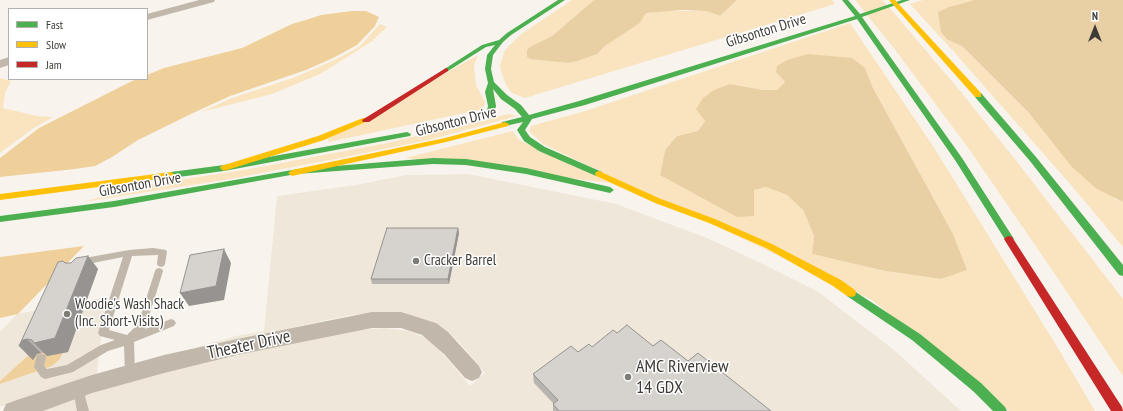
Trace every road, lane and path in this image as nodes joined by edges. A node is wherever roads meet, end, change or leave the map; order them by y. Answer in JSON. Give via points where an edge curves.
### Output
{"nodes":[{"id":1,"x":210,"y":0,"type":"edge"},
{"id":2,"x":562,"y":0,"type":"edge"},
{"id":3,"x":892,"y":0,"type":"edge"},
{"id":4,"x":907,"y":0,"type":"edge"},
{"id":5,"x":844,"y":4,"type":"edge"},
{"id":6,"x":858,"y":4,"type":"dead end"},
{"id":7,"x":148,"y":16,"type":"edge"},
{"id":8,"x":501,"y":41,"type":"junction"},
{"id":9,"x":491,"y":83,"type":"junction"},
{"id":10,"x":522,"y":106,"type":"junction"},
{"id":11,"x":528,"y":119,"type":"junction"},
{"id":12,"x":417,"y":131,"type":"dead end"},
{"id":13,"x":224,"y":168,"type":"junction"},
{"id":14,"x":298,"y":172,"type":"junction"},
{"id":15,"x":0,"y":197,"type":"edge"},
{"id":16,"x":658,"y":201,"type":"junction"},
{"id":17,"x":0,"y":219,"type":"edge"},
{"id":18,"x":129,"y":253,"type":"junction"},
{"id":19,"x":1123,"y":272,"type":"edge"},
{"id":20,"x":79,"y":273,"type":"edge"},
{"id":21,"x":171,"y":323,"type":"dead end"},
{"id":22,"x":129,"y":340,"type":"junction"},
{"id":23,"x":41,"y":358,"type":"dead end"},
{"id":24,"x":472,"y":372,"type":"dead end"},
{"id":25,"x":130,"y":373,"type":"junction"},
{"id":26,"x":78,"y":389,"type":"junction"},
{"id":27,"x":14,"y":411,"type":"edge"},
{"id":28,"x":83,"y":411,"type":"edge"},
{"id":29,"x":1001,"y":411,"type":"edge"},
{"id":30,"x":1118,"y":411,"type":"edge"}],
"edges":[{"from":1,"to":7,"type":"street"},
{"from":2,"to":8,"type":"main road"},
{"from":3,"to":19,"type":"main road","via":[[1033,159]]},
{"from":4,"to":11,"type":"main road","name":"Gibsonton Drive"},
{"from":5,"to":6,"type":"main road"},
{"from":5,"to":30,"type":"main road","via":[[867,28],[959,160]]},
{"from":8,"to":9,"type":"main road","via":[[490,55],[488,69]]},
{"from":8,"to":13,"type":"main road","via":[[484,46],[361,122],[321,138]]},
{"from":9,"to":10,"type":"main road","via":[[504,97]]},
{"from":9,"to":10,"type":"main road","name":"Gibsonton Drive","via":[[489,92],[493,113]]},
{"from":10,"to":11,"type":"main road"},
{"from":11,"to":14,"type":"main road","name":"Gibsonton Drive","via":[[446,140]]},
{"from":11,"to":16,"type":"main road","via":[[521,130],[527,139],[542,149]]},
{"from":12,"to":13,"type":"main road","name":"Gibsonton Drive"},
{"from":13,"to":15,"type":"main road","name":"Gibsonton Drive"},
{"from":14,"to":16,"type":"main road","via":[[433,161],[466,162],[526,171]]},
{"from":14,"to":17,"type":"main road","name":"Gibsonton Drive","via":[[98,206]]},
{"from":16,"to":29,"type":"main road","via":[[712,220],[770,246],[837,283],[916,337],[977,387]]},
{"from":18,"to":20,"type":"lane","via":[[90,260]]},
{"from":18,"to":22,"type":"lane","via":[[103,333]]},
{"from":18,"to":22,"type":"lane","via":[[163,252],[142,326]]},
{"from":21,"to":22,"type":"lane"},
{"from":22,"to":23,"type":"lane","via":[[105,348],[69,369],[56,373],[45,374],[39,367]]},
{"from":22,"to":25,"type":"lane"},
{"from":24,"to":25,"type":"street","name":"Theater Drive","via":[[451,348],[429,330],[400,320],[388,320],[356,323],[237,347]]},
{"from":25,"to":26,"type":"street","name":"Theater Drive"},
{"from":26,"to":27,"type":"street","name":"Theater Drive"},
{"from":26,"to":28,"type":"lane"}]}
